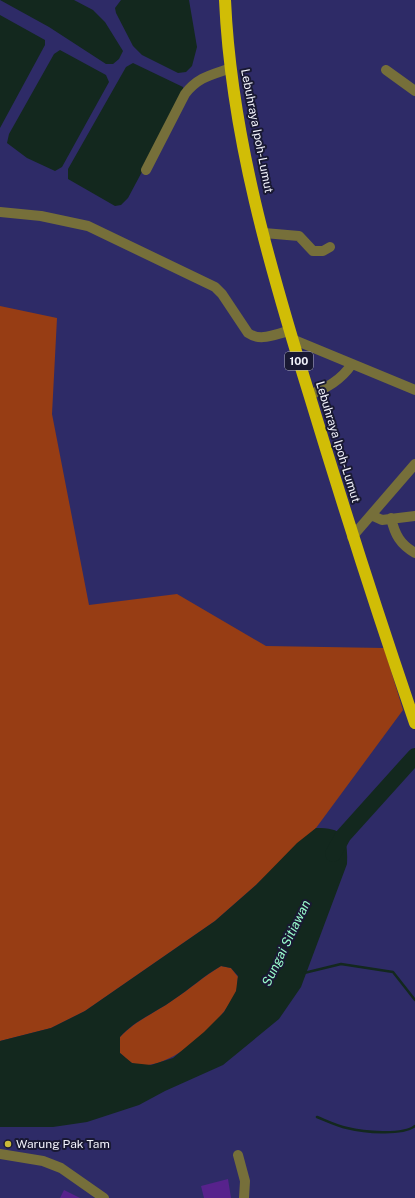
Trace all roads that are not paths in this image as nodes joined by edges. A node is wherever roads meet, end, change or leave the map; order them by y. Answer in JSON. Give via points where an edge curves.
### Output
{"nodes":[{"id":1,"x":225,"y":0,"type":"edge"},
{"id":2,"x":231,"y":68,"type":"junction"},
{"id":3,"x":386,"y":70,"type":"dead end"},
{"id":4,"x":415,"y":91,"type":"edge"},
{"id":5,"x":146,"y":170,"type":"dead end"},
{"id":6,"x":0,"y":212,"type":"edge"},
{"id":7,"x":264,"y":233,"type":"junction"},
{"id":8,"x":330,"y":247,"type":"dead end"},
{"id":9,"x":290,"y":335,"type":"junction"},
{"id":10,"x":352,"y":364,"type":"junction"},
{"id":11,"x":415,"y":390,"type":"edge"},
{"id":12,"x":309,"y":395,"type":"junction"},
{"id":13,"x":415,"y":464,"type":"edge"},
{"id":14,"x":370,"y":515,"type":"junction"},
{"id":15,"x":415,"y":516,"type":"edge"},
{"id":16,"x":391,"y":518,"type":"junction"},
{"id":17,"x":352,"y":537,"type":"junction"},
{"id":18,"x":415,"y":553,"type":"edge"},
{"id":19,"x":413,"y":718,"type":"edge"},
{"id":20,"x":0,"y":1154,"type":"edge"},
{"id":21,"x":238,"y":1155,"type":"dead end"},
{"id":22,"x":104,"y":1198,"type":"edge"},
{"id":23,"x":244,"y":1198,"type":"edge"}],
"edges":[{"from":1,"to":2,"type":"highway","name":"Lebuhraya Ipoh-Lumut","number":"100"},
{"from":2,"to":5,"type":"street","via":[[200,79],[191,85]]},
{"from":2,"to":7,"type":"highway","name":"Lebuhraya Ipoh-Lumut","number":"100","via":[[247,161]]},
{"from":3,"to":4,"type":"street"},
{"from":6,"to":9,"type":"street","via":[[41,216],[94,228],[215,287],[248,333],[253,336],[258,338]]},
{"from":7,"to":8,"type":"street","via":[[299,236],[313,251],[323,251]]},
{"from":7,"to":9,"type":"highway","name":"Lebuhraya Ipoh-Lumut","number":"100"},
{"from":9,"to":10,"type":"street"},
{"from":9,"to":12,"type":"highway","name":"Lebuhraya Ipoh-Lumut","number":"100"},
{"from":10,"to":11,"type":"street"},
{"from":10,"to":12,"type":"street","via":[[345,374],[332,384]]},
{"from":12,"to":17,"type":"highway","name":"Lebuhraya Ipoh-Lumut","number":"100"},
{"from":13,"to":14,"type":"street"},
{"from":14,"to":16,"type":"street","via":[[382,520]]},
{"from":14,"to":17,"type":"street"},
{"from":15,"to":16,"type":"street"},
{"from":16,"to":18,"type":"street","via":[[401,543]]},
{"from":17,"to":19,"type":"highway","name":"Lebuhraya Ipoh-Lumut","number":"100"},
{"from":20,"to":22,"type":"street","via":[[43,1161],[61,1168]]},
{"from":21,"to":23,"type":"street","via":[[245,1181]]}]}
